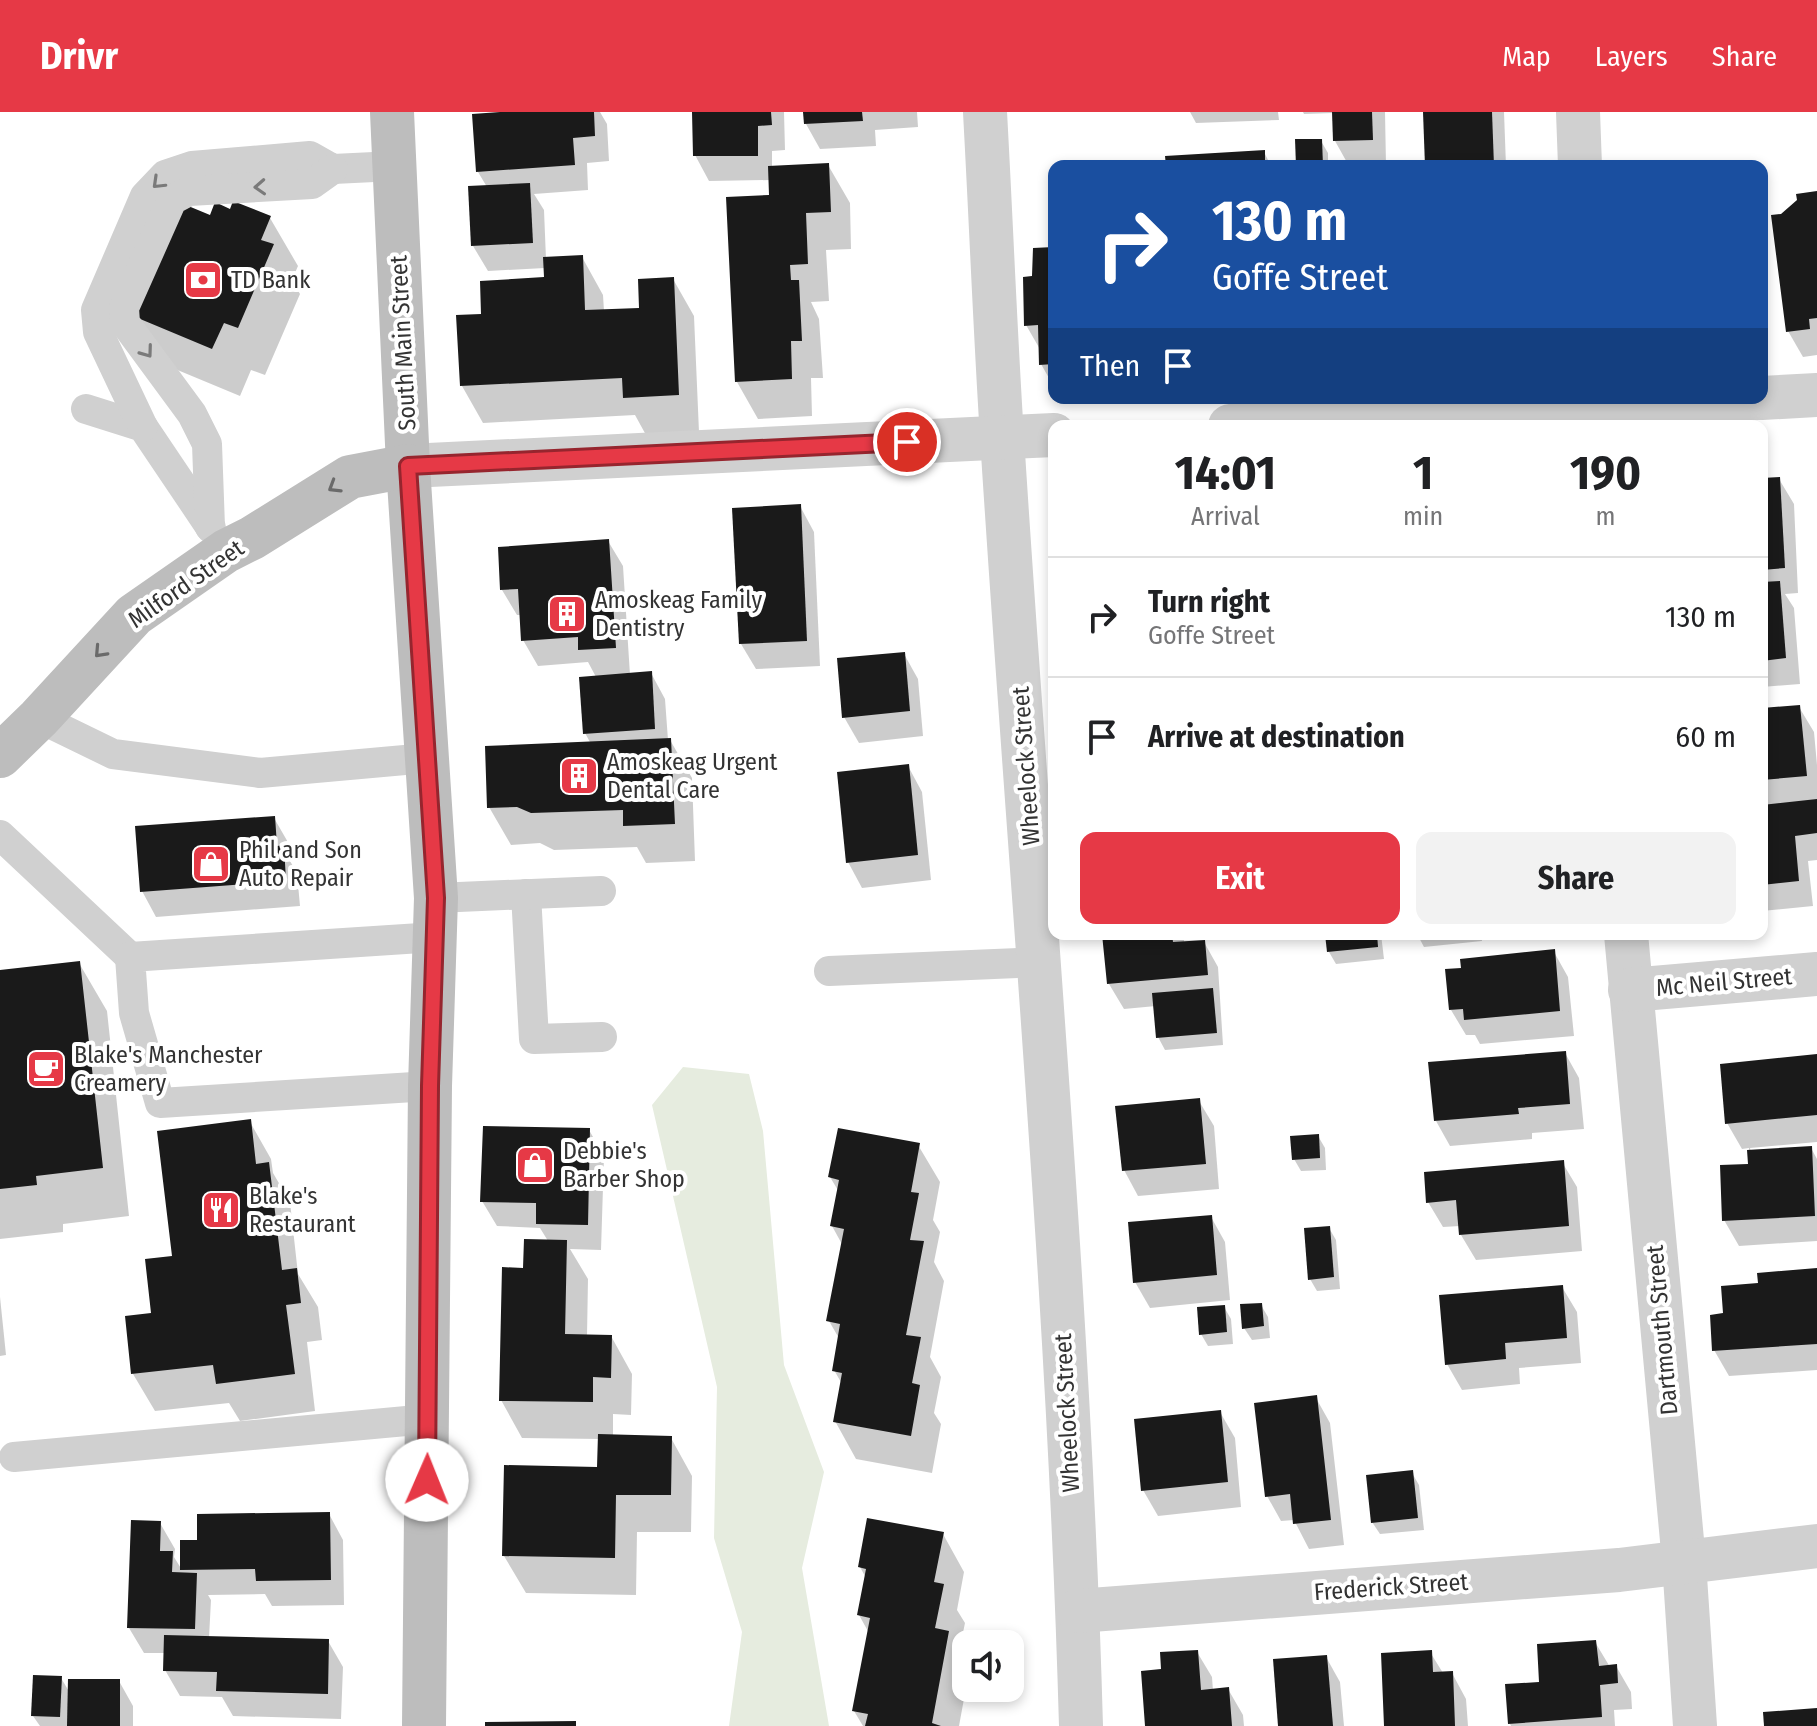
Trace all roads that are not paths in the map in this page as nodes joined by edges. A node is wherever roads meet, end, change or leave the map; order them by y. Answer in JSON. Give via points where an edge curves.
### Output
{"nodes":[{"id":1,"x":392,"y":112,"type":"edge"},
{"id":2,"x":985,"y":112,"type":"edge"},
{"id":3,"x":1578,"y":112,"type":"edge"},
{"id":4,"x":1580,"y":160,"type":"edge"},
{"id":5,"x":395,"y":166,"type":"junction"},
{"id":6,"x":333,"y":169,"type":"junction"},
{"id":7,"x":1817,"y":395,"type":"edge"},
{"id":8,"x":1768,"y":398,"type":"edge"},
{"id":9,"x":1682,"y":404,"type":"edge"},
{"id":10,"x":86,"y":409,"type":"dead end"},
{"id":11,"x":1590,"y":411,"type":"edge"},
{"id":12,"x":1374,"y":420,"type":"edge"},
{"id":13,"x":143,"y":427,"type":"junction"},
{"id":14,"x":1048,"y":435,"type":"edge"},
{"id":15,"x":1002,"y":437,"type":"junction"},
{"id":16,"x":408,"y":466,"type":"junction"},
{"id":17,"x":218,"y":539,"type":"junction"},
{"id":18,"x":39,"y":718,"type":"junction"},
{"id":19,"x":0,"y":756,"type":"edge"},
{"id":20,"x":427,"y":758,"type":"junction"},
{"id":21,"x":0,"y":835,"type":"edge"},
{"id":22,"x":601,"y":891,"type":"dead end"},
{"id":23,"x":526,"y":894,"type":"junction"},
{"id":24,"x":436,"y":917,"type":"junction"},
{"id":25,"x":1626,"y":940,"type":"edge"},
{"id":26,"x":130,"y":957,"type":"junction"},
{"id":27,"x":1040,"y":962,"type":"junction"},
{"id":28,"x":829,"y":971,"type":"dead end"},
{"id":29,"x":1817,"y":974,"type":"edge"},
{"id":30,"x":1630,"y":990,"type":"junction"},
{"id":31,"x":602,"y":1037,"type":"dead end"},
{"id":32,"x":430,"y":1086,"type":"junction"},
{"id":33,"x":428,"y":1419,"type":"junction"},
{"id":34,"x":14,"y":1457,"type":"dead end"},
{"id":35,"x":1817,"y":1546,"type":"edge"},
{"id":36,"x":1684,"y":1562,"type":"junction"},
{"id":37,"x":1078,"y":1611,"type":"junction"},
{"id":38,"x":424,"y":1726,"type":"edge"},
{"id":39,"x":1081,"y":1726,"type":"edge"},
{"id":40,"x":1695,"y":1726,"type":"edge"}],
"edges":[{"from":1,"to":5,"type":"main road","name":"South Main Street"},
{"from":2,"to":15,"type":"street","name":"Wheelock Street"},
{"from":3,"to":4,"type":"street"},
{"from":5,"to":6,"type":"lane"},
{"from":5,"to":16,"type":"main road","name":"South Main Street"},
{"from":6,"to":13,"type":"lane","one_way":true,"via":[[310,156],[192,166],[165,175],[145,196],[96,310],[98,332]]},
{"from":6,"to":17,"type":"lane","one_way":true,"via":[[312,184],[189,191],[172,200],[124,308],[125,323],[192,414],[207,444]]},
{"from":7,"to":8,"type":"street"},
{"from":9,"to":11,"type":"street"},
{"from":10,"to":13,"type":"lane"},
{"from":11,"to":12,"type":"street"},
{"from":13,"to":17,"type":"lane"},
{"from":14,"to":15,"type":"street"},
{"from":15,"to":16,"type":"street"},
{"from":15,"to":27,"type":"street","name":"Wheelock Street"},
{"from":16,"to":17,"type":"main road","name":"Milford Street","one_way":true,"via":[[350,477],[252,538]]},
{"from":16,"to":20,"type":"main road","name":"South Main Street"},
{"from":17,"to":18,"type":"main road","name":"Milford Street","one_way":true,"via":[[134,615]]},
{"from":18,"to":19,"type":"main road","name":"Milford Street"},
{"from":18,"to":20,"type":"lane","via":[[113,754],[260,773]]},
{"from":20,"to":24,"type":"main road","name":"South Main Street"},
{"from":21,"to":26,"type":"lane"},
{"from":22,"to":23,"type":"lane"},
{"from":23,"to":24,"type":"lane"},
{"from":23,"to":31,"type":"lane","via":[[534,1039]]},
{"from":24,"to":26,"type":"lane"},
{"from":24,"to":32,"type":"main road","name":"South Main Street"},
{"from":25,"to":30,"type":"street","name":"Dartmouth Street"},
{"from":26,"to":32,"type":"lane","via":[[134,1013],[160,1103]]},
{"from":27,"to":28,"type":"lane"},
{"from":27,"to":37,"type":"street","name":"Wheelock Street"},
{"from":29,"to":30,"type":"street","name":"Mc Neil Street"},
{"from":30,"to":36,"type":"street","name":"Dartmouth Street"},
{"from":32,"to":33,"type":"main road","name":"South Main Street"},
{"from":33,"to":34,"type":"lane"},
{"from":33,"to":38,"type":"main road","name":"South Main Street"},
{"from":35,"to":36,"type":"street","name":"Frederick Street"},
{"from":36,"to":37,"type":"street","name":"Frederick Street"},
{"from":36,"to":40,"type":"street","name":"Dartmouth Street"},
{"from":37,"to":39,"type":"street"}]}
